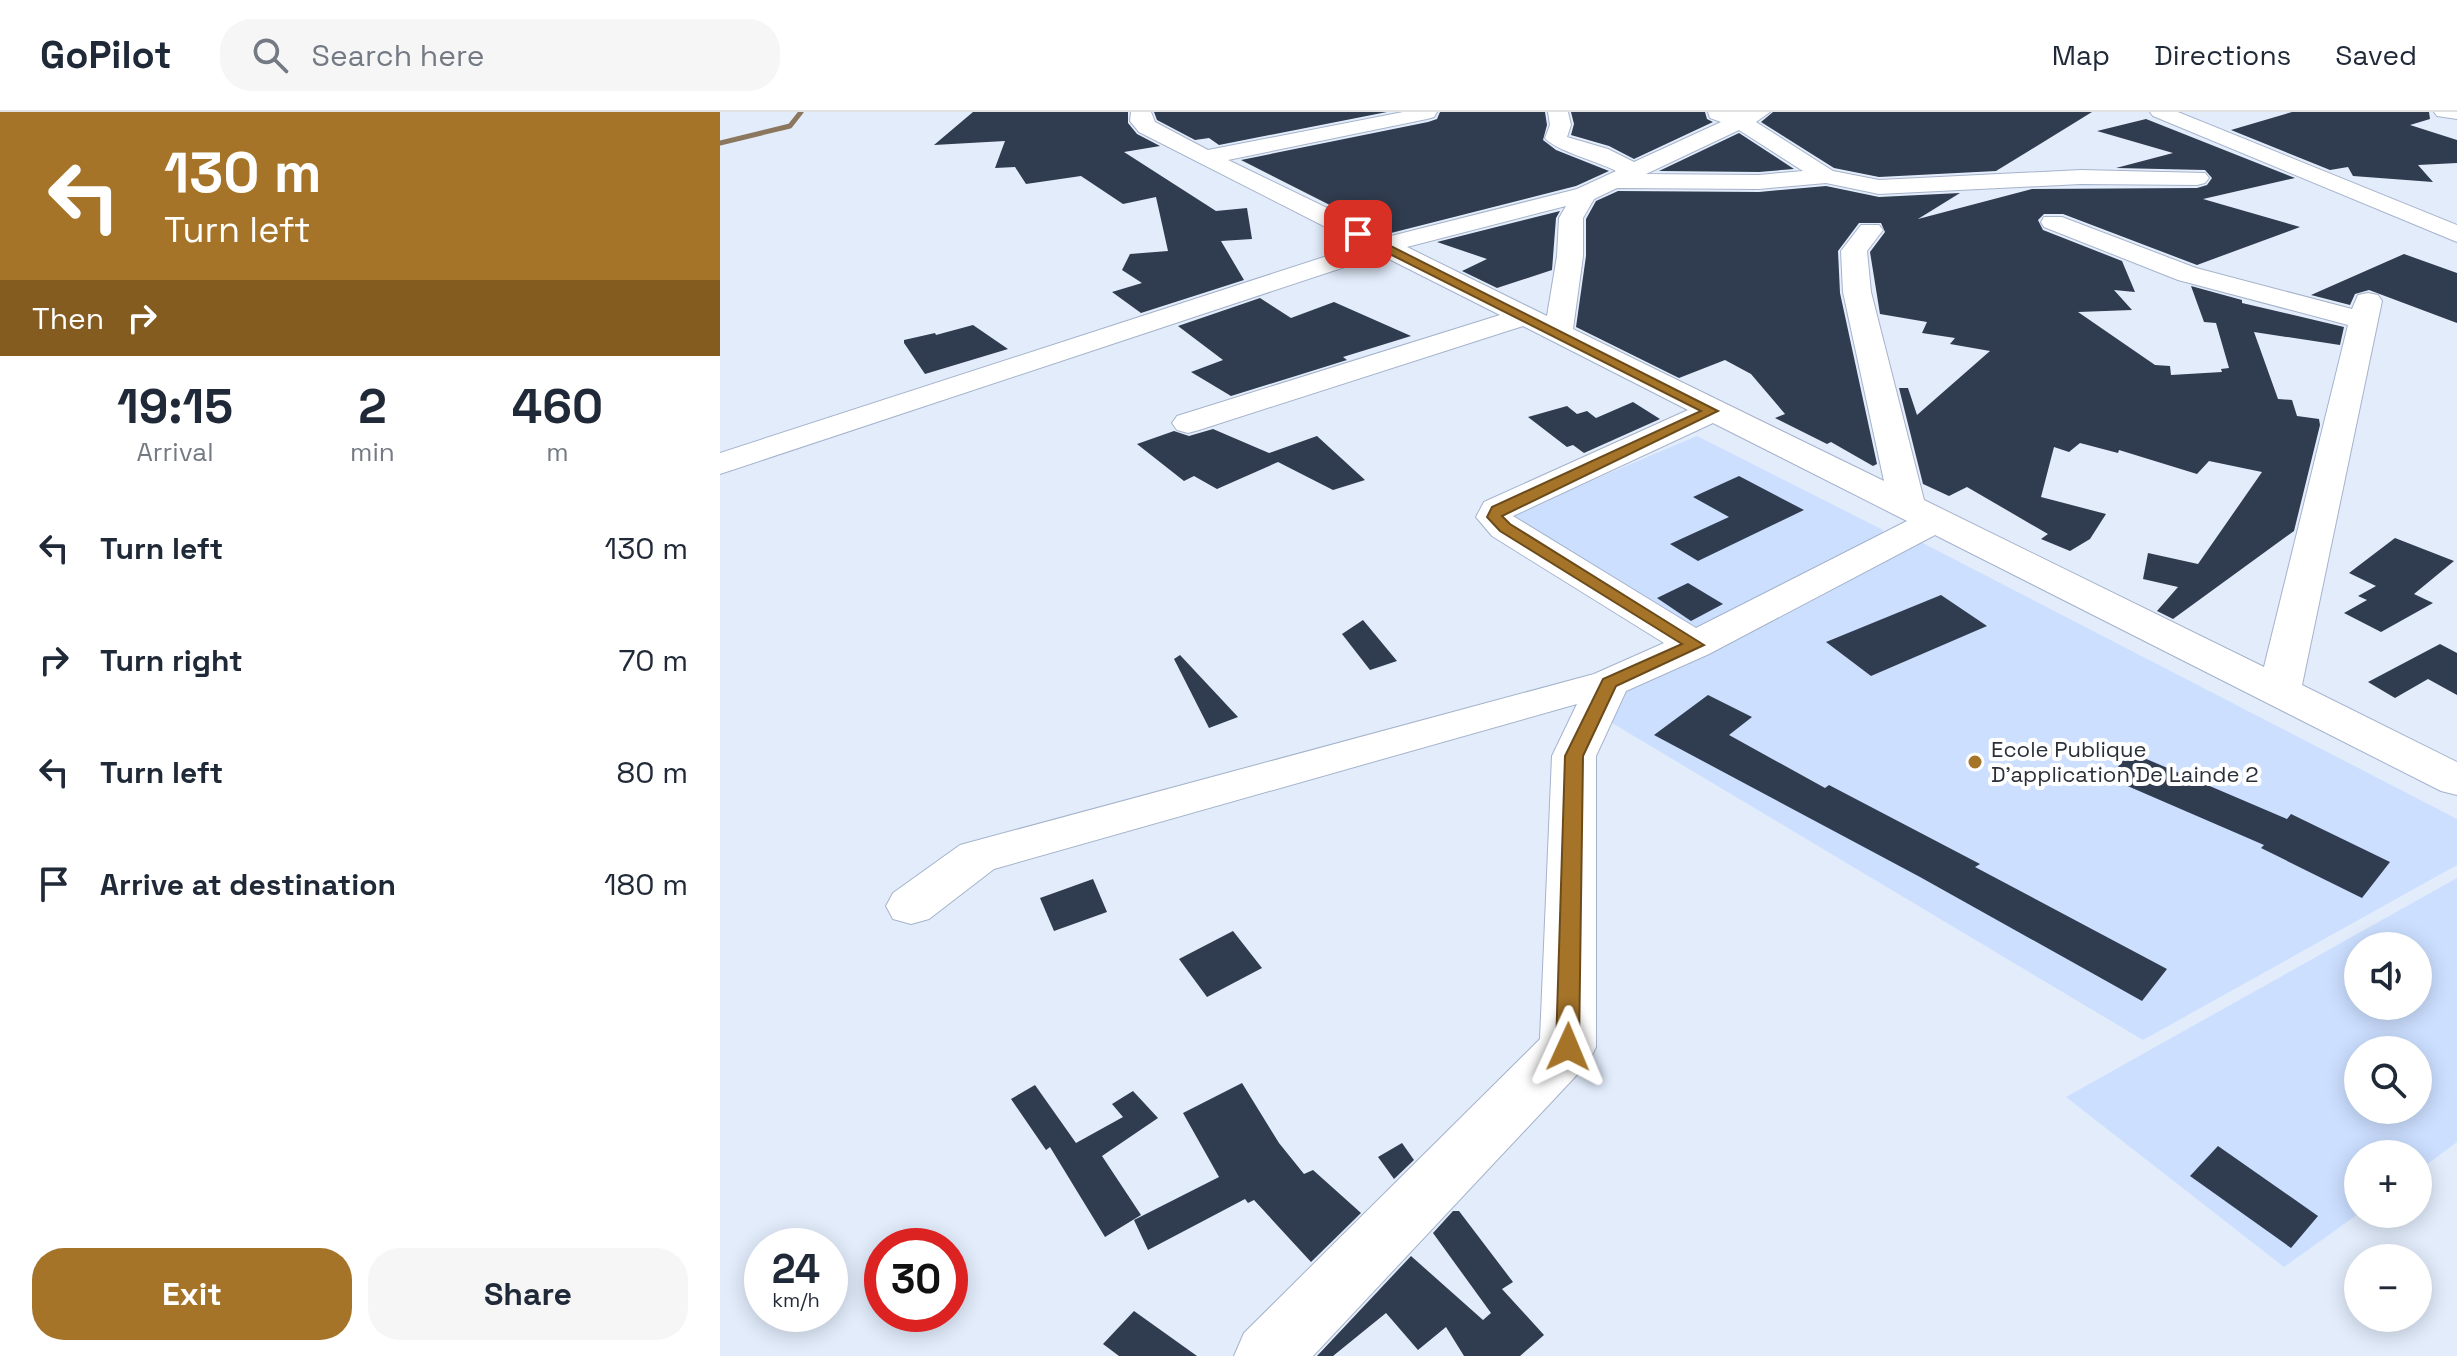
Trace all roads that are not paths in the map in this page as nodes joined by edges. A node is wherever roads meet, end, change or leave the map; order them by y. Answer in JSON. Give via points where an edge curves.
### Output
{"nodes":[{"id":1,"x":1141,"y":112,"type":"edge"},
{"id":2,"x":1558,"y":112,"type":"edge"},
{"id":3,"x":1708,"y":112,"type":"edge"},
{"id":4,"x":2160,"y":112,"type":"edge"},
{"id":5,"x":2444,"y":112,"type":"edge"},
{"id":6,"x":1427,"y":113,"type":"edge"},
{"id":7,"x":2457,"y":113,"type":"edge"},
{"id":8,"x":1751,"y":117,"type":"edge"},
{"id":9,"x":1205,"y":157,"type":"junction"},
{"id":10,"x":1626,"y":176,"type":"junction"},
{"id":11,"x":1826,"y":176,"type":"junction"},
{"id":12,"x":2197,"y":178,"type":"dead end"},
{"id":13,"x":1585,"y":194,"type":"junction"},
{"id":14,"x":2053,"y":222,"type":"dead end"},
{"id":15,"x":1870,"y":230,"type":"dead end"},
{"id":16,"x":2457,"y":234,"type":"edge"},
{"id":17,"x":1383,"y":246,"type":"junction"},
{"id":18,"x":1523,"y":317,"type":"junction"},
{"id":19,"x":1558,"y":334,"type":"junction"},
{"id":20,"x":1712,"y":411,"type":"junction"},
{"id":21,"x":1188,"y":423,"type":"dead end"},
{"id":22,"x":720,"y":464,"type":"edge"},
{"id":23,"x":1921,"y":514,"type":"junction"},
{"id":24,"x":1695,"y":645,"type":"junction"},
{"id":25,"x":1609,"y":683,"type":"junction"},
{"id":26,"x":2279,"y":692,"type":"junction"},
{"id":27,"x":2457,"y":780,"type":"edge"},
{"id":28,"x":911,"y":906,"type":"dead end"},
{"id":29,"x":1268,"y":1356,"type":"edge"}],
"edges":[{"from":1,"to":9,"type":"street","via":[[1147,127]]},
{"from":2,"to":10,"type":"street","via":[[1559,141],[1600,154]]},
{"from":3,"to":8,"type":"street"},
{"from":4,"to":16,"type":"street"},
{"from":5,"to":7,"type":"street"},
{"from":6,"to":9,"type":"street"},
{"from":8,"to":10,"type":"street"},
{"from":8,"to":11,"type":"street"},
{"from":9,"to":17,"type":"street"},
{"from":10,"to":11,"type":"street","via":[[1759,182]]},
{"from":10,"to":13,"type":"street"},
{"from":11,"to":12,"type":"street","via":[[1879,187],[2081,177]]},
{"from":13,"to":17,"type":"street"},
{"from":13,"to":19,"type":"street","via":[[1571,218]]},
{"from":14,"to":26,"type":"street","via":[[2187,274],[2364,310]]},
{"from":15,"to":23,"type":"street","via":[[1854,251],[1857,292]]},
{"from":17,"to":18,"type":"street"},
{"from":17,"to":22,"type":"street"},
{"from":18,"to":19,"type":"street"},
{"from":18,"to":21,"type":"street"},
{"from":19,"to":20,"type":"street"},
{"from":20,"to":23,"type":"street"},
{"from":20,"to":24,"type":"street","via":[[1497,510],[1494,517]]},
{"from":23,"to":24,"type":"street"},
{"from":23,"to":26,"type":"street"},
{"from":24,"to":25,"type":"street"},
{"from":25,"to":28,"type":"street","via":[[977,857]]},
{"from":25,"to":29,"type":"street","via":[[1574,756],[1568,1047]]},
{"from":26,"to":27,"type":"street"}]}
